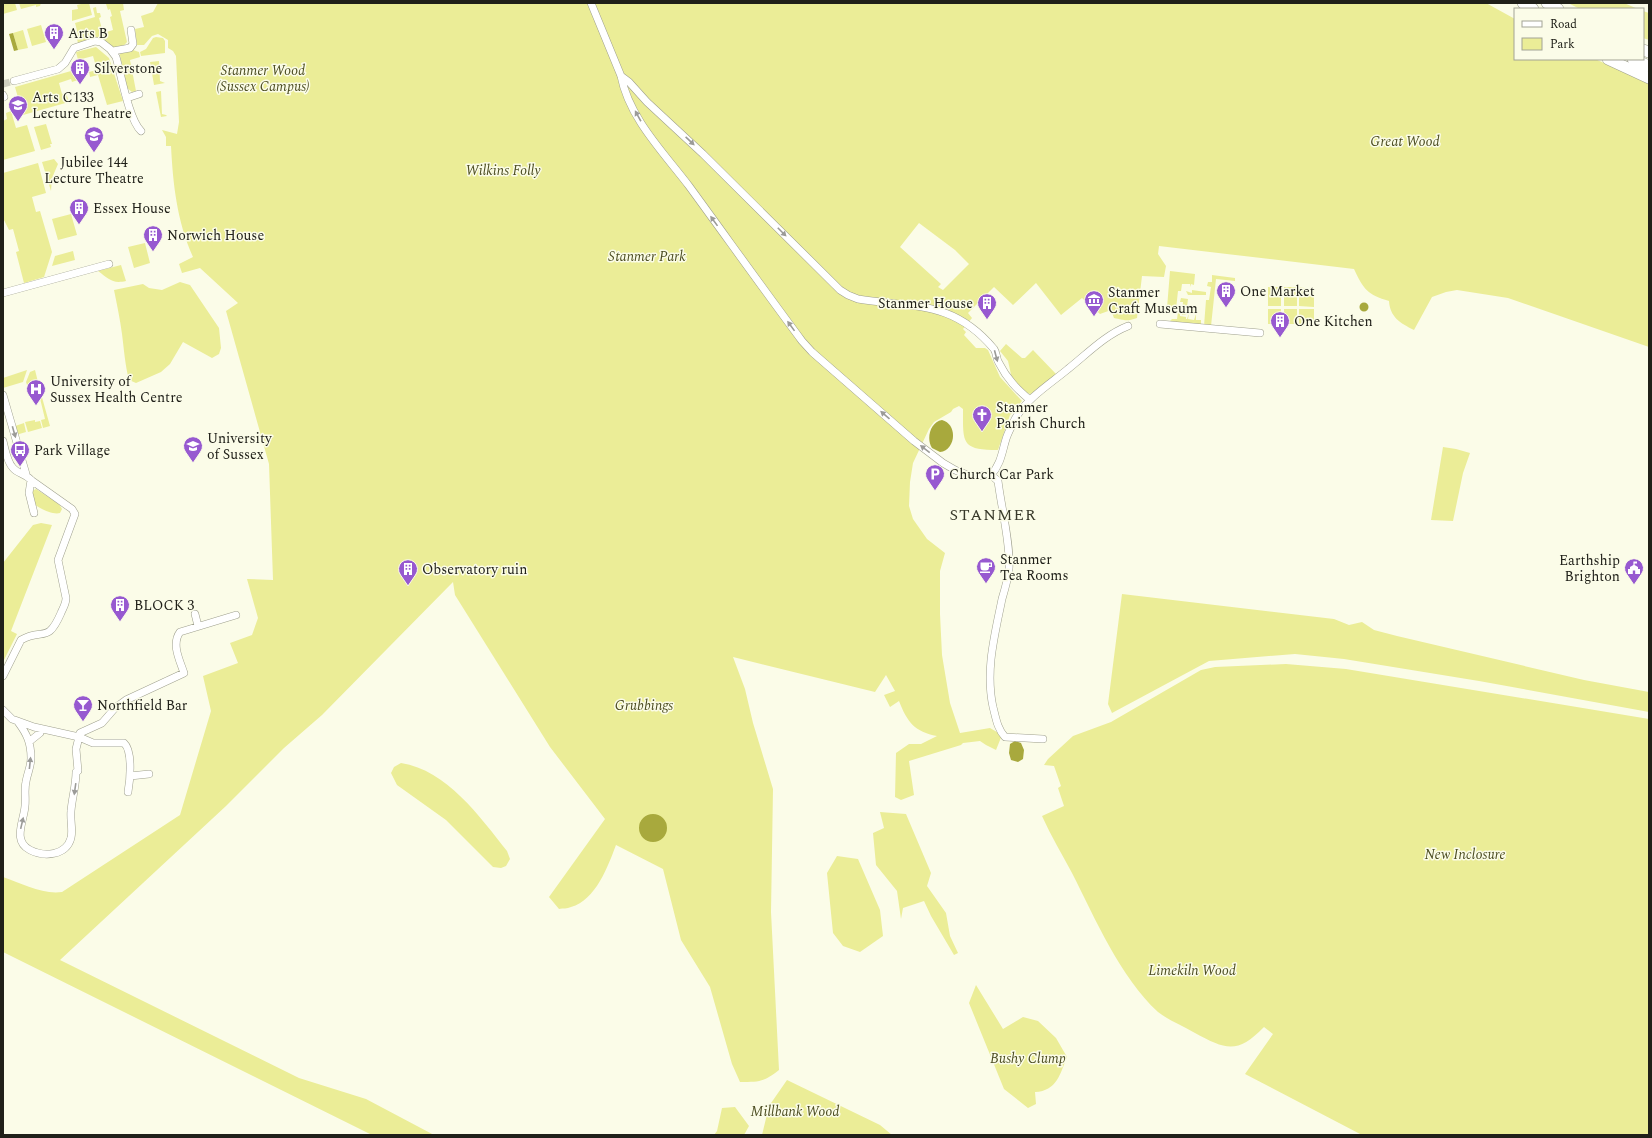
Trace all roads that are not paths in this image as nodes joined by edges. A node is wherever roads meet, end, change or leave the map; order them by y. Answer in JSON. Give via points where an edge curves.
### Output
{"nodes":[{"id":1,"x":591,"y":3,"type":"edge"},
{"id":2,"x":1547,"y":3,"type":"edge"},
{"id":3,"x":1556,"y":8,"type":"edge"},
{"id":4,"x":131,"y":30,"type":"dead end"},
{"id":5,"x":114,"y":51,"type":"junction"},
{"id":6,"x":1610,"y":60,"type":"edge"},
{"id":7,"x":1635,"y":60,"type":"edge"},
{"id":8,"x":1649,"y":66,"type":"edge"},
{"id":9,"x":621,"y":76,"type":"junction"},
{"id":10,"x":1649,"y":78,"type":"edge"},
{"id":11,"x":14,"y":81,"type":"tunnel mouth"},
{"id":12,"x":139,"y":94,"type":"dead end"},
{"id":13,"x":127,"y":98,"type":"junction"},
{"id":14,"x":141,"y":131,"type":"dead end"},
{"id":15,"x":109,"y":264,"type":"dead end"},
{"id":16,"x":3,"y":293,"type":"edge"},
{"id":17,"x":1160,"y":324,"type":"dead end"},
{"id":18,"x":1128,"y":326,"type":"dead end"},
{"id":19,"x":1260,"y":332,"type":"dead end"},
{"id":20,"x":3,"y":395,"type":"edge"},
{"id":21,"x":1030,"y":400,"type":"junction"},
{"id":22,"x":3,"y":441,"type":"edge"},
{"id":23,"x":26,"y":474,"type":"junction"},
{"id":24,"x":991,"y":475,"type":"junction"},
{"id":25,"x":31,"y":480,"type":"junction"},
{"id":26,"x":34,"y":513,"type":"dead end"},
{"id":27,"x":195,"y":614,"type":"dead end"},
{"id":28,"x":236,"y":615,"type":"dead end"},
{"id":29,"x":198,"y":626,"type":"junction"},
{"id":30,"x":3,"y":676,"type":"edge"},
{"id":31,"x":3,"y":710,"type":"edge"},
{"id":32,"x":18,"y":722,"type":"junction"},
{"id":33,"x":41,"y":729,"type":"junction"},
{"id":34,"x":79,"y":737,"type":"junction"},
{"id":35,"x":1043,"y":738,"type":"dead end"},
{"id":36,"x":30,"y":741,"type":"junction"},
{"id":37,"x":149,"y":774,"type":"dead end"},
{"id":38,"x":130,"y":776,"type":"junction"},
{"id":39,"x":128,"y":792,"type":"dead end"}],
"edges":[{"from":1,"to":9,"type":"street"},
{"from":2,"to":3,"type":"highway"},
{"from":4,"to":5,"type":"street","via":[[133,44],[130,48]]},
{"from":5,"to":11,"type":"street","via":[[95,41],[74,48],[58,69]]},
{"from":5,"to":13,"type":"street"},
{"from":6,"to":10,"type":"highway"},
{"from":7,"to":8,"type":"highway"},
{"from":9,"to":21,"type":"street","one_way":true,"via":[[840,290],[858,299],[935,309],[955,316],[972,327],[996,351],[998,361],[1009,381]]},
{"from":24,"to":9,"type":"street","one_way":true,"via":[[970,476],[943,463],[812,352],[649,135],[629,100]]},
{"from":12,"to":13,"type":"street"},
{"from":13,"to":14,"type":"street","via":[[135,123]]},
{"from":15,"to":16,"type":"street"},
{"from":17,"to":19,"type":"street"},
{"from":18,"to":21,"type":"street","via":[[1100,343]]},
{"from":20,"to":23,"type":"street","one_way":true},
{"from":21,"to":24,"type":"street","via":[[1016,417],[1006,438],[999,465]]},
{"from":22,"to":23,"type":"street","via":[[11,466],[14,470]]},
{"from":23,"to":25,"type":"street"},
{"from":24,"to":35,"type":"street","via":[[998,482],[1009,568],[991,649],[992,700],[999,730],[1005,737]]},
{"from":25,"to":26,"type":"street","via":[[29,493]]},
{"from":25,"to":30,"type":"street","via":[[72,509],[75,515],[58,560],[66,598],[53,628],[49,632],[21,640]]},
{"from":27,"to":29,"type":"street"},
{"from":28,"to":29,"type":"street"},
{"from":29,"to":34,"type":"street","via":[[182,631],[176,638],[175,644],[184,673],[126,700],[102,723],[80,733]]},
{"from":31,"to":32,"type":"street"},
{"from":32,"to":33,"type":"street"},
{"from":32,"to":36,"type":"street"},
{"from":33,"to":34,"type":"street"},
{"from":33,"to":36,"type":"street"},
{"from":34,"to":36,"type":"street","one_way":true,"via":[[76,749],[78,770],[71,811],[71,838],[64,849],[50,854],[29,850],[20,837],[31,759]]},
{"from":34,"to":38,"type":"street","via":[[100,744],[124,743],[129,752]]},
{"from":37,"to":38,"type":"street"},
{"from":38,"to":39,"type":"street"}]}
